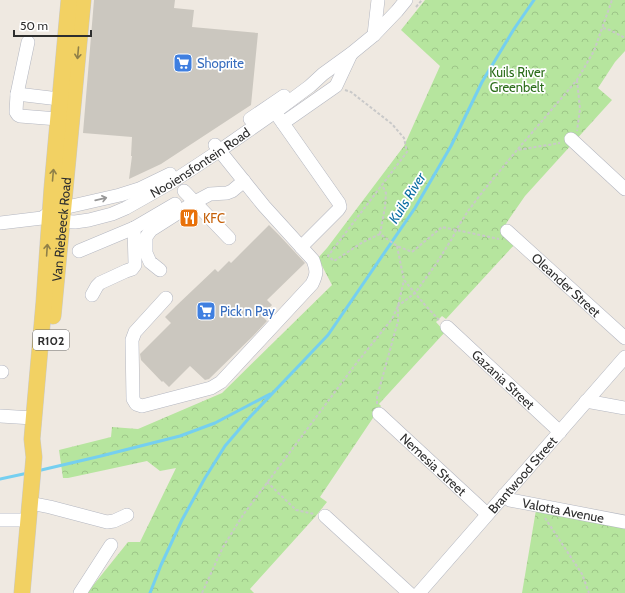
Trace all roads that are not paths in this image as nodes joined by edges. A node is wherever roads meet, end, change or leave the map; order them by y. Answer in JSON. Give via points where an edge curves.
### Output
{"nodes":[{"id":1,"x":69,"y":0,"type":"edge"},
{"id":2,"x":83,"y":0,"type":"edge"},
{"id":3,"x":378,"y":0,"type":"edge"},
{"id":4,"x":406,"y":0,"type":"edge"},
{"id":5,"x":374,"y":35,"type":"junction"},
{"id":6,"x":28,"y":42,"type":"dead end"},
{"id":7,"x":352,"y":53,"type":"junction"},
{"id":8,"x":323,"y":74,"type":"junction"},
{"id":9,"x":17,"y":94,"type":"junction"},
{"id":10,"x":59,"y":99,"type":"junction"},
{"id":11,"x":275,"y":112,"type":"junction"},
{"id":12,"x":58,"y":119,"type":"junction"},
{"id":13,"x":283,"y":123,"type":"junction"},
{"id":14,"x":571,"y":139,"type":"road end"},
{"id":15,"x":217,"y":148,"type":"junction"},
{"id":16,"x":244,"y":181,"type":"junction"},
{"id":17,"x":161,"y":188,"type":"junction"},
{"id":18,"x":625,"y":189,"type":"edge"},
{"id":19,"x":184,"y":191,"type":"dead end"},
{"id":20,"x":195,"y":202,"type":"junction"},
{"id":21,"x":178,"y":207,"type":"junction"},
{"id":22,"x":53,"y":217,"type":"junction"},
{"id":23,"x":0,"y":223,"type":"edge"},
{"id":24,"x":134,"y":228,"type":"junction"},
{"id":25,"x":510,"y":234,"type":"road end"},
{"id":26,"x":229,"y":238,"type":"dead end"},
{"id":27,"x":301,"y":247,"type":"junction"},
{"id":28,"x":79,"y":251,"type":"dead end"},
{"id":29,"x":160,"y":270,"type":"dead end"},
{"id":30,"x":92,"y":295,"type":"dead end"},
{"id":31,"x":166,"y":298,"type":"dead end"},
{"id":32,"x":448,"y":327,"type":"road end"},
{"id":33,"x":625,"y":338,"type":"edge"},
{"id":34,"x":625,"y":357,"type":"edge"},
{"id":35,"x":586,"y":401,"type":"junction"},
{"id":36,"x":625,"y":408,"type":"edge"},
{"id":37,"x":379,"y":414,"type":"road end"},
{"id":38,"x":0,"y":416,"type":"edge"},
{"id":39,"x":33,"y":418,"type":"junction"},
{"id":40,"x":560,"y":432,"type":"junction"},
{"id":41,"x":34,"y":457,"type":"junction"},
{"id":42,"x":504,"y":495,"type":"junction"},
{"id":43,"x":30,"y":496,"type":"junction"},
{"id":44,"x":487,"y":514,"type":"junction"},
{"id":45,"x":128,"y":515,"type":"dead end"},
{"id":46,"x":325,"y":516,"type":"road end"},
{"id":47,"x":0,"y":520,"type":"edge"},
{"id":48,"x":28,"y":520,"type":"junction"},
{"id":49,"x":625,"y":522,"type":"edge"},
{"id":50,"x":111,"y":545,"type":"dead end"},
{"id":51,"x":22,"y":593,"type":"edge"},
{"id":52,"x":80,"y":593,"type":"edge"},
{"id":53,"x":409,"y":593,"type":"edge"},
{"id":54,"x":419,"y":593,"type":"edge"}],
"edges":[{"from":1,"to":10,"type":"main road","name":"Van Riebeeck Road","number":"R102"},
{"from":2,"to":22,"type":"main road","name":"Van Riebeeck Road","number":"R102","one_way":true},
{"from":3,"to":5,"type":"street"},
{"from":4,"to":5,"type":"street","name":"Nooiensfontein Road"},
{"from":5,"to":7,"type":"street","name":"Nooiensfontein Road"},
{"from":6,"to":9,"type":"street"},
{"from":7,"to":8,"type":"street","name":"Nooiensfontein Road"},
{"from":7,"to":13,"type":"street","via":[[336,86]]},
{"from":8,"to":11,"type":"street","name":"Nooiensfontein Road"},
{"from":8,"to":15,"type":"street","name":"Nooiensfontein Road","via":[[268,106]]},
{"from":9,"to":10,"type":"street"},
{"from":9,"to":12,"type":"street","via":[[18,115]]},
{"from":10,"to":12,"type":"main road","name":"Van Riebeeck Road","number":"R102"},
{"from":11,"to":13,"type":"street"},
{"from":11,"to":15,"type":"street","name":"Nooiensfontein Road"},
{"from":22,"to":12,"type":"main road","name":"Van Riebeeck Road","number":"R102","one_way":true},
{"from":13,"to":27,"type":"street","via":[[340,206]]},
{"from":14,"to":18,"type":"street"},
{"from":15,"to":16,"type":"street"},
{"from":15,"to":17,"type":"street","name":"Nooiensfontein Road"},
{"from":22,"to":15,"type":"street","name":"Nooiensfontein Road","one_way":true,"via":[[139,189]]},
{"from":16,"to":20,"type":"street","via":[[232,191],[210,194]]},
{"from":16,"to":27,"type":"street"},
{"from":17,"to":21,"type":"street"},
{"from":17,"to":22,"type":"street","name":"Nooiensfontein Road","via":[[112,214],[74,222]]},
{"from":19,"to":20,"type":"street"},
{"from":20,"to":21,"type":"street"},
{"from":20,"to":26,"type":"street"},
{"from":21,"to":24,"type":"street"},
{"from":21,"to":29,"type":"street","via":[[146,237],[147,257]]},
{"from":22,"to":23,"type":"street"},
{"from":39,"to":22,"type":"main road","name":"Van Riebeeck Road","number":"R102","one_way":true},
{"from":22,"to":41,"type":"main road","name":"Van Riebeeck Road","number":"R102","via":[[41,441]]},
{"from":24,"to":28,"type":"street"},
{"from":24,"to":30,"type":"street","via":[[134,267],[100,283]]},
{"from":25,"to":33,"type":"street","name":"Oleander Street"},
{"from":27,"to":31,"type":"street","via":[[316,267],[316,276],[312,284],[221,382],[210,388],[142,406],[136,404],[133,399],[132,340],[135,332]]},
{"from":32,"to":40,"type":"street","name":"Gazania Street"},
{"from":34,"to":35,"type":"street","name":"Brantwood Street"},
{"from":35,"to":36,"type":"street"},
{"from":35,"to":40,"type":"street","name":"Brantwood Street"},
{"from":37,"to":44,"type":"street","name":"Nemesia Street"},
{"from":38,"to":39,"type":"street"},
{"from":39,"to":41,"type":"main road","name":"Van Riebeeck Road","number":"R102"},
{"from":40,"to":42,"type":"street","name":"Brantwood Street"},
{"from":41,"to":43,"type":"main road","name":"Van Riebeeck Road","number":"R102"},
{"from":42,"to":44,"type":"street","name":"Brantwood Street"},
{"from":42,"to":49,"type":"street","name":"Valotta Avenue","via":[[510,500]]},
{"from":43,"to":45,"type":"street","via":[[50,507],[107,522]]},
{"from":43,"to":48,"type":"main road","name":"Van Riebeeck Road","number":"R102"},
{"from":44,"to":54,"type":"street","name":"Brantwood Street"},
{"from":46,"to":53,"type":"street"},
{"from":47,"to":48,"type":"street"},
{"from":48,"to":51,"type":"main road","name":"Van Riebeeck Road","number":"R102"},
{"from":50,"to":52,"type":"street"}]}
